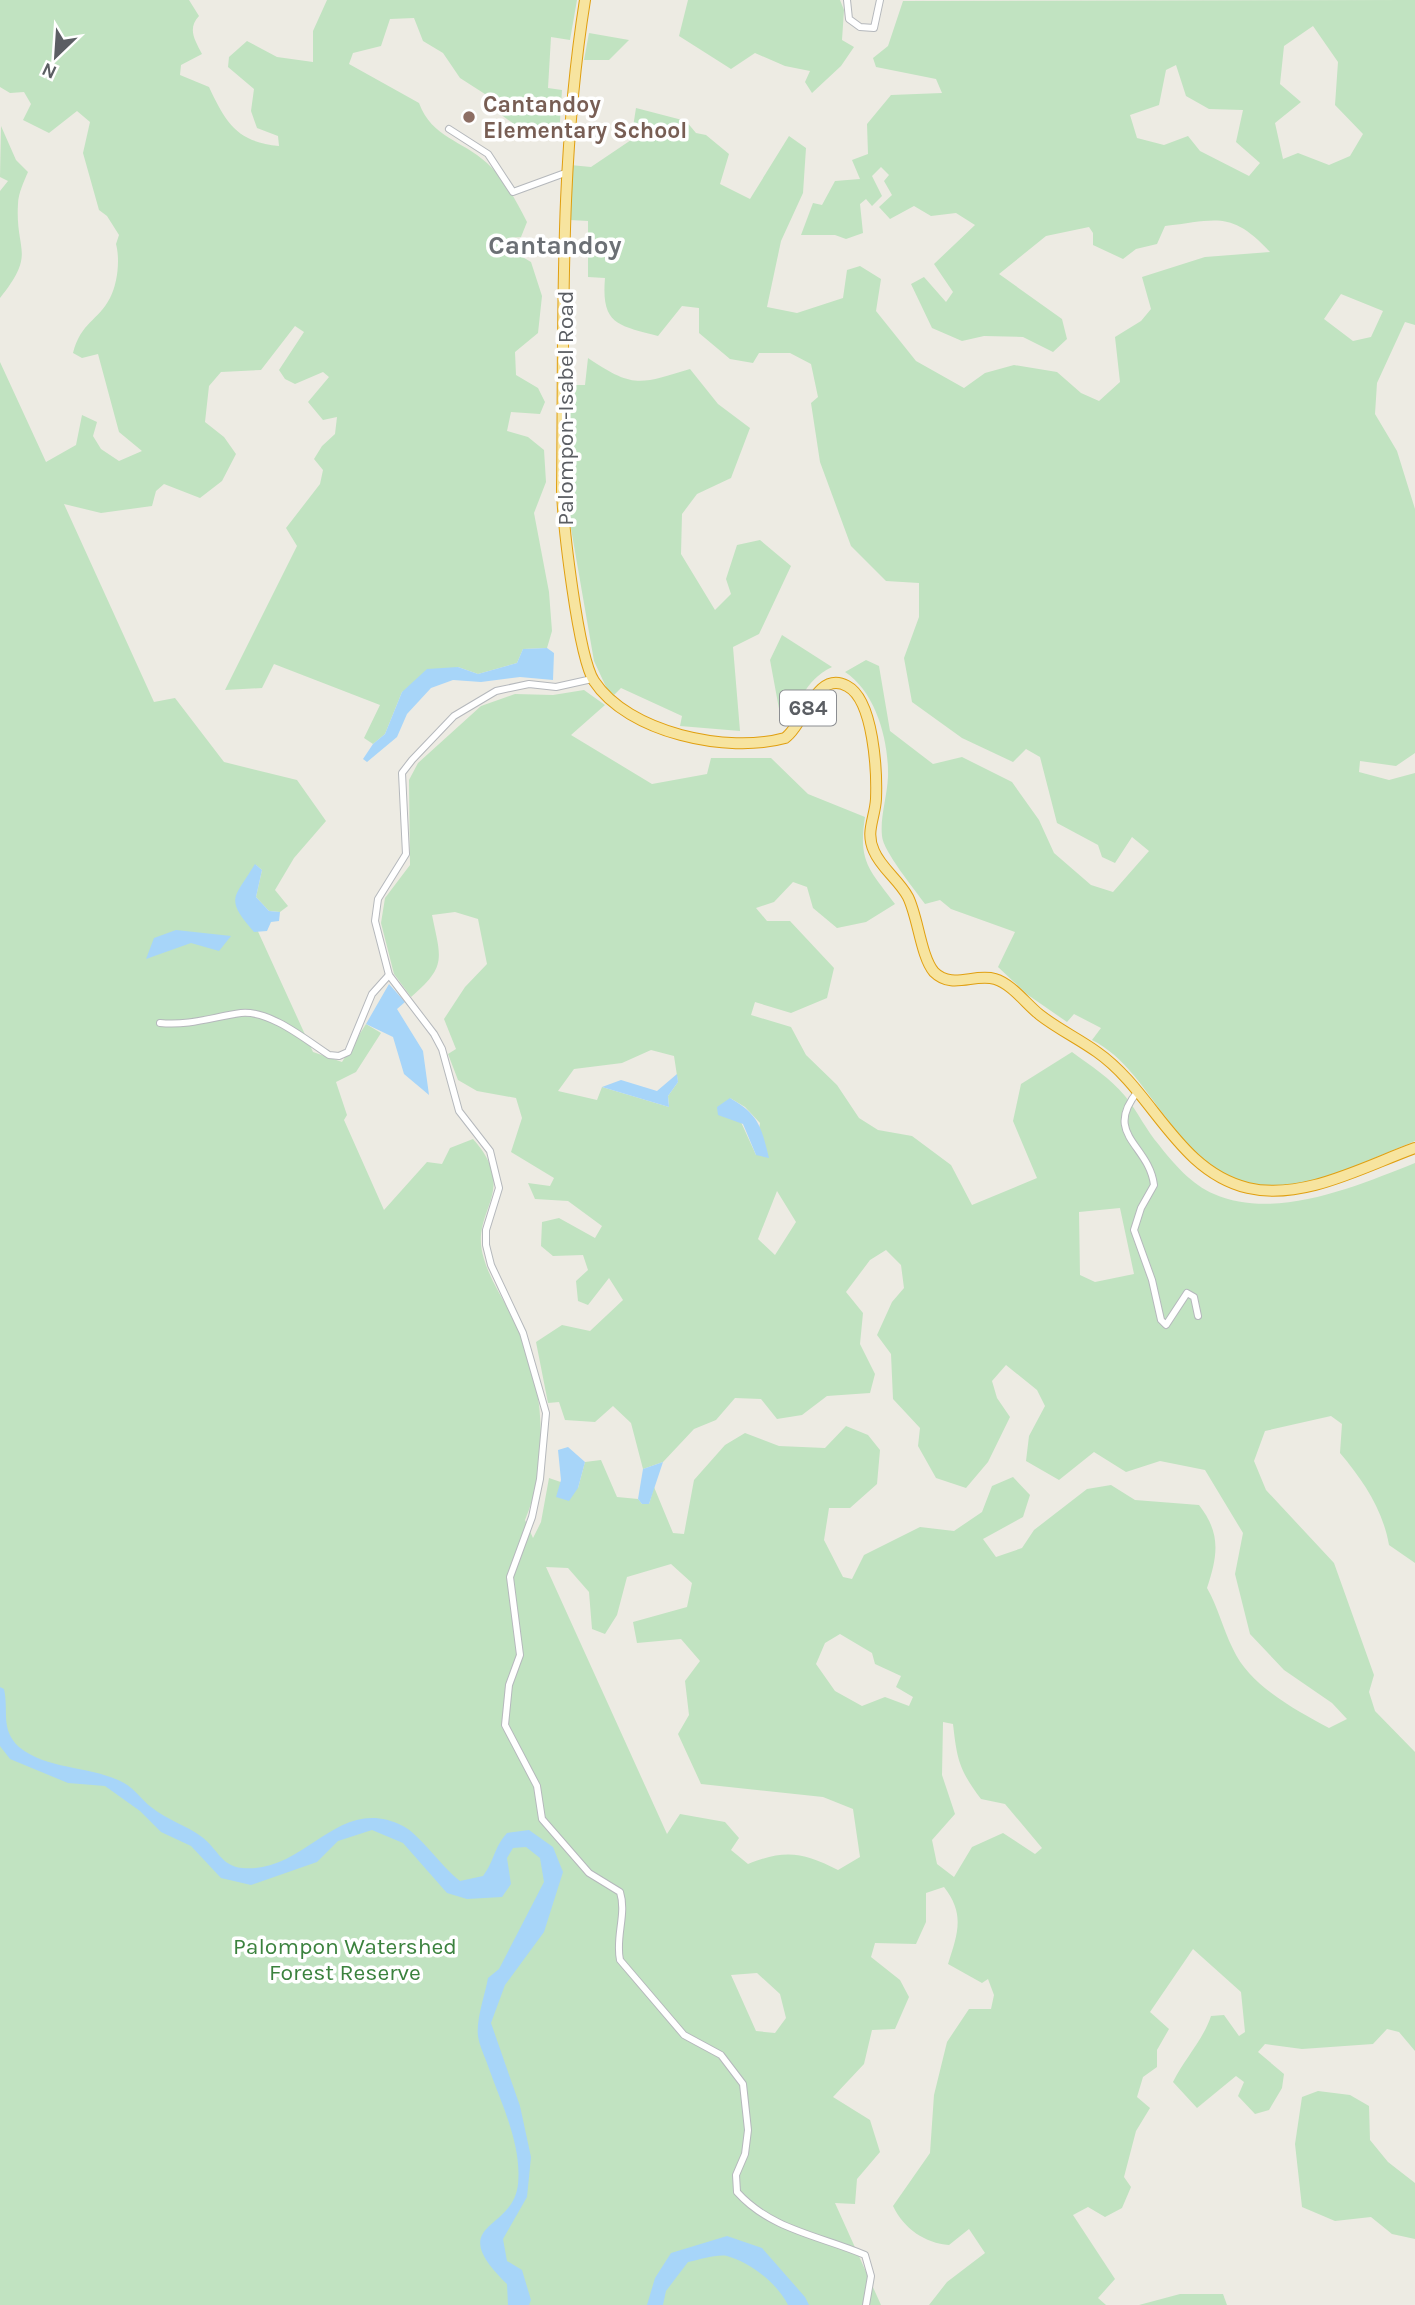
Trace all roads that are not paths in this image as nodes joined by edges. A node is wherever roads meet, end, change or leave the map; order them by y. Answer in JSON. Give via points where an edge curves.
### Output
{"nodes":[{"id":1,"x":585,"y":0,"type":"edge"},
{"id":2,"x":847,"y":0,"type":"edge"},
{"id":3,"x":880,"y":0,"type":"edge"},
{"id":4,"x":449,"y":130,"type":"dead end"},
{"id":5,"x":565,"y":173,"type":"junction"},
{"id":6,"x":592,"y":679,"type":"junction"},
{"id":7,"x":389,"y":975,"type":"junction"},
{"id":8,"x":160,"y":1023,"type":"dead end"},
{"id":9,"x":1139,"y":1090,"type":"junction"},
{"id":10,"x":1415,"y":1147,"type":"edge"},
{"id":11,"x":1198,"y":1316,"type":"dead end"},
{"id":12,"x":866,"y":2305,"type":"edge"}],
"edges":[{"from":1,"to":5,"type":"highway","name":"Palompon-Isabel Road","via":[[574,61]]},
{"from":2,"to":3,"type":"street","via":[[849,19],[860,27],[874,28]]},
{"from":4,"to":5,"type":"street","via":[[488,154],[513,192]]},
{"from":5,"to":6,"type":"highway","name":"Palompon-Isabel Road","via":[[562,516]]},
{"from":6,"to":7,"type":"street","via":[[556,687],[513,686],[477,700],[454,716],[402,773],[406,854],[378,899],[375,921]]},
{"from":6,"to":9,"type":"highway","number":"684","via":[[633,716],[665,730],[711,741],[785,738],[794,732],[820,689],[838,682],[848,686],[862,704],[875,758],[876,802],[870,842],[907,895],[933,970],[949,980],[985,977],[1005,984],[1041,1016],[1106,1059]]},
{"from":7,"to":8,"type":"street","via":[[372,994],[348,1052],[339,1056],[329,1055],[258,1015],[243,1013],[179,1025]]},
{"from":7,"to":12,"type":"street","via":[[434,1034],[459,1111],[490,1151],[499,1188],[486,1245],[523,1333],[546,1413],[532,1517],[510,1577],[520,1656],[509,1685],[505,1725],[537,1786],[542,1819],[589,1872],[620,1892],[620,1960],[684,2035],[721,2055],[743,2084],[748,2130],[736,2175],[737,2192],[748,2204],[790,2229],[865,2255],[871,2276]]},
{"from":9,"to":10,"type":"highway","number":"684","via":[[1201,1165],[1250,1189],[1311,1186]]},
{"from":9,"to":11,"type":"street","via":[[1128,1103],[1124,1125],[1126,1135],[1151,1168],[1154,1185],[1136,1220],[1135,1237],[1161,1320],[1166,1325],[1188,1293],[1194,1297]]}]}
